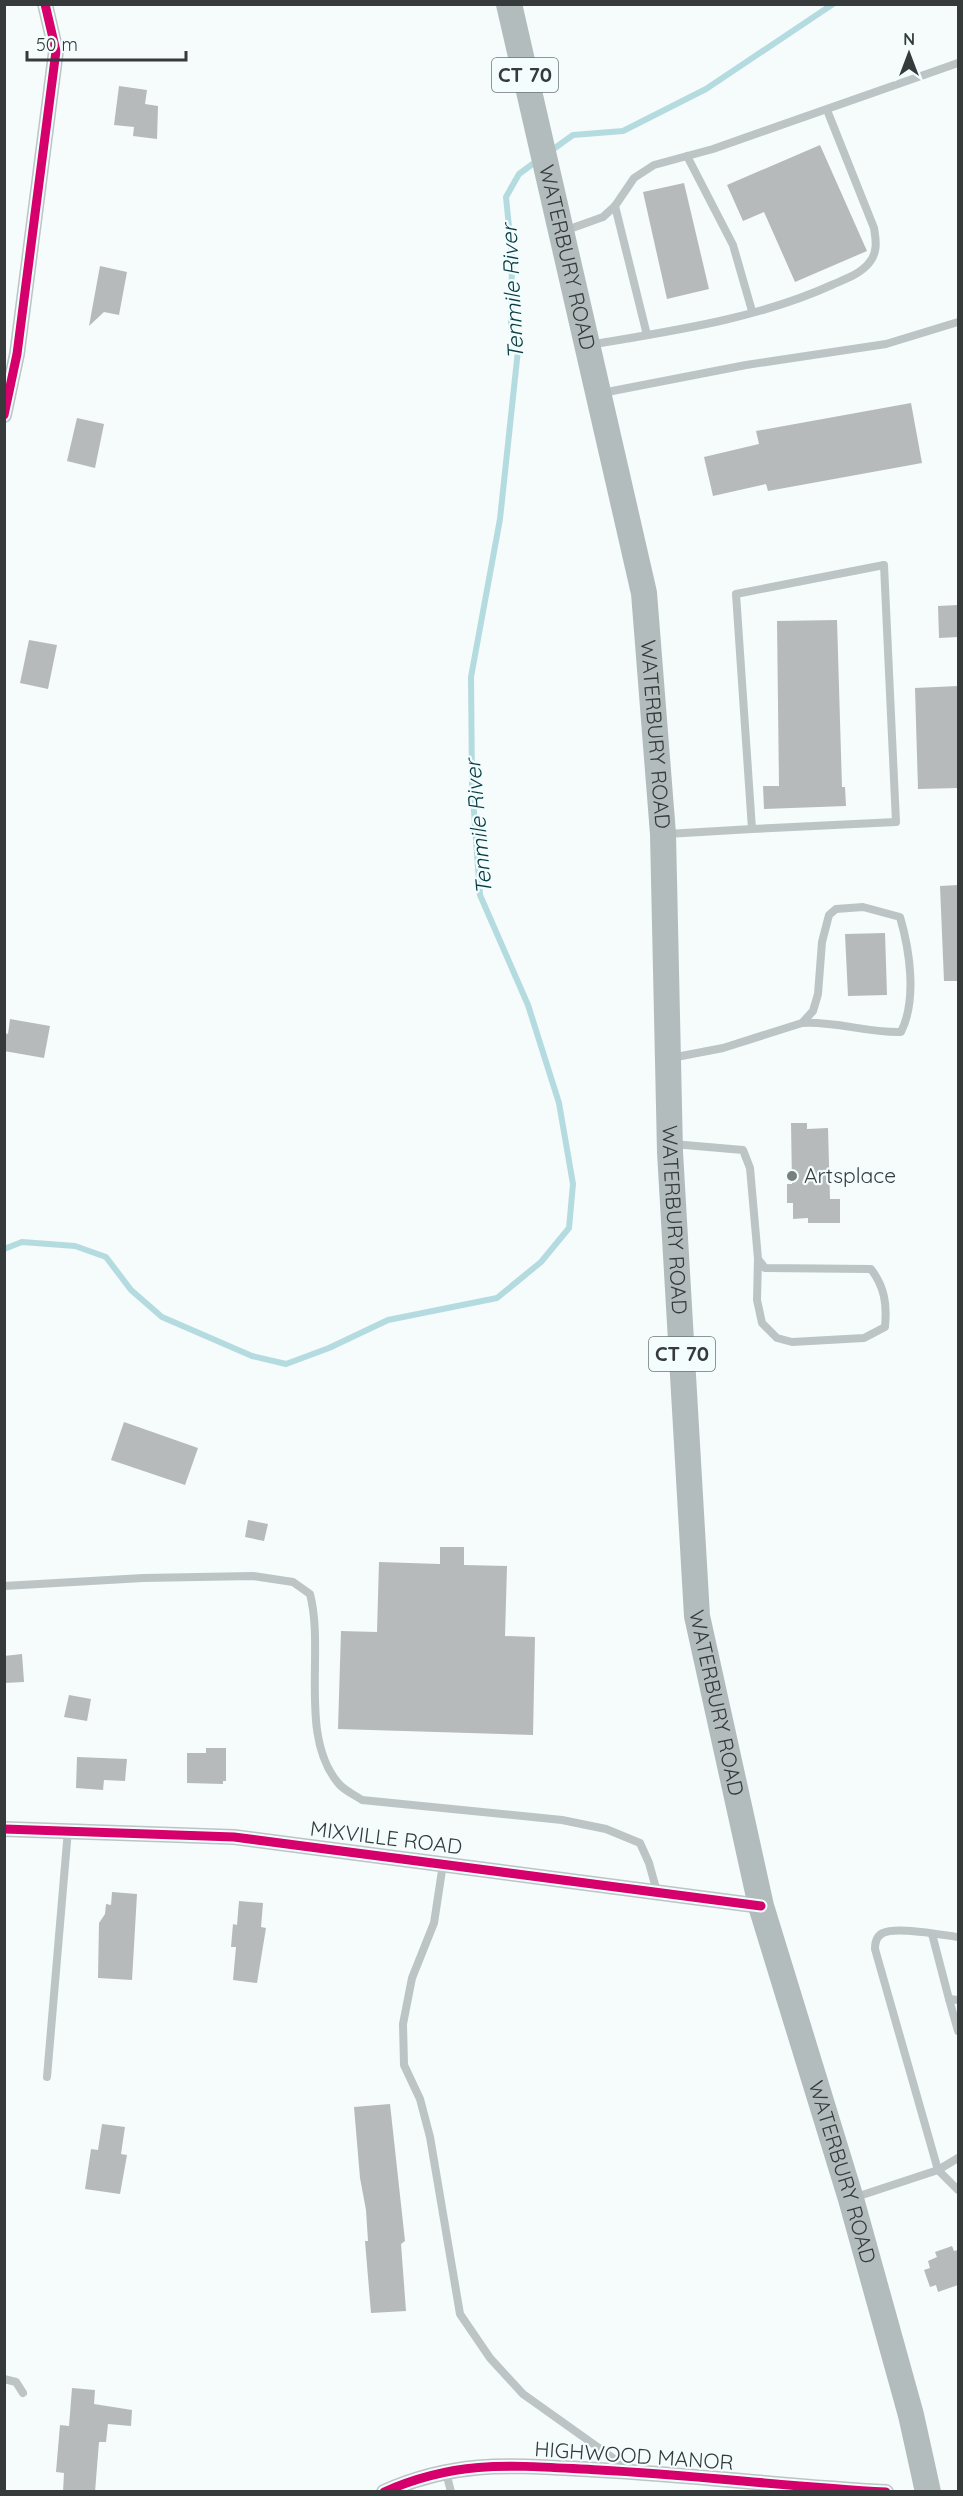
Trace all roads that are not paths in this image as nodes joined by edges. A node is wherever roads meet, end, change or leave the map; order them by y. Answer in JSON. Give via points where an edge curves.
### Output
{"nodes":[{"id":1,"x":45,"y":4,"type":"edge"},
{"id":2,"x":509,"y":4,"type":"edge"},
{"id":3,"x":958,"y":63,"type":"edge"},
{"id":4,"x":827,"y":110,"type":"junction"},
{"id":5,"x":687,"y":156,"type":"junction"},
{"id":6,"x":615,"y":206,"type":"junction"},
{"id":7,"x":561,"y":232,"type":"junction"},
{"id":8,"x":752,"y":311,"type":"junction"},
{"id":9,"x":958,"y":322,"type":"edge"},
{"id":10,"x":647,"y":335,"type":"junction"},
{"id":11,"x":587,"y":345,"type":"junction"},
{"id":12,"x":598,"y":394,"type":"junction"},
{"id":13,"x":4,"y":415,"type":"edge"},
{"id":14,"x":752,"y":829,"type":"junction"},
{"id":15,"x":663,"y":834,"type":"junction"},
{"id":16,"x":802,"y":1023,"type":"junction"},
{"id":17,"x":668,"y":1058,"type":"junction"},
{"id":18,"x":670,"y":1144,"type":"junction"},
{"id":19,"x":758,"y":1259,"type":"junction"},
{"id":20,"x":4,"y":1586,"type":"edge"},
{"id":21,"x":4,"y":1829,"type":"edge"},
{"id":22,"x":68,"y":1830,"type":"junction"},
{"id":23,"x":443,"y":1864,"type":"junction"},
{"id":24,"x":657,"y":1892,"type":"junction"},
{"id":25,"x":761,"y":1906,"type":"junction"},
{"id":26,"x":932,"y":1934,"type":"junction"},
{"id":27,"x":958,"y":1937,"type":"edge"},
{"id":28,"x":954,"y":1999,"type":"edge"},
{"id":29,"x":958,"y":2031,"type":"edge"},
{"id":30,"x":47,"y":2077,"type":"dead end"},
{"id":31,"x":958,"y":2158,"type":"edge"},
{"id":32,"x":938,"y":2170,"type":"junction"},
{"id":33,"x":958,"y":2190,"type":"edge"},
{"id":34,"x":851,"y":2199,"type":"junction"},
{"id":35,"x":4,"y":2379,"type":"edge"},
{"id":36,"x":23,"y":2393,"type":"dead end"},
{"id":37,"x":446,"y":2470,"type":"junction"},
{"id":38,"x":632,"y":2472,"type":"junction"},
{"id":39,"x":384,"y":2492,"type":"edge"},
{"id":40,"x":451,"y":2492,"type":"edge"},
{"id":41,"x":886,"y":2492,"type":"edge"},
{"id":42,"x":928,"y":2492,"type":"edge"}],
"edges":[{"from":1,"to":13,"type":"street","via":[[56,51],[17,354]]},
{"from":2,"to":7,"type":"main road","name":"WATERBURY ROAD","number":"CT 70"},
{"from":3,"to":4,"type":"lane"},
{"from":4,"to":5,"type":"lane"},
{"from":4,"to":8,"type":"lane","via":[[874,228],[876,245],[870,262],[856,274],[803,298]]},
{"from":5,"to":6,"type":"lane","via":[[654,165],[634,178]]},
{"from":5,"to":8,"type":"lane","via":[[733,245]]},
{"from":6,"to":7,"type":"lane","via":[[603,217]]},
{"from":6,"to":10,"type":"lane"},
{"from":7,"to":11,"type":"main road","name":"WATERBURY ROAD","number":"CT 70"},
{"from":8,"to":10,"type":"lane"},
{"from":9,"to":12,"type":"lane","via":[[886,344],[746,365]]},
{"from":10,"to":11,"type":"lane"},
{"from":11,"to":12,"type":"main road","name":"WATERBURY ROAD","number":"CT 70"},
{"from":12,"to":15,"type":"main road","name":"WATERBURY ROAD","number":"CT 70","via":[[644,592]]},
{"from":14,"to":14,"type":"lane","via":[[736,594],[884,565],[896,822]]},
{"from":14,"to":15,"type":"lane"},
{"from":15,"to":17,"type":"main road","name":"WATERBURY ROAD","number":"CT 70"},
{"from":16,"to":16,"type":"lane","via":[[813,1011],[818,994],[822,942],[829,915],[836,909],[863,907],[900,917],[908,944],[909,1016],[901,1032],[874,1033],[824,1022]]},
{"from":16,"to":17,"type":"lane","via":[[723,1048]]},
{"from":17,"to":18,"type":"main road","name":"WATERBURY ROAD","number":"CT 70"},
{"from":18,"to":19,"type":"lane","via":[[743,1150],[750,1168]]},
{"from":18,"to":25,"type":"main road","name":"WATERBURY ROAD","number":"CT 70","via":[[697,1616]]},
{"from":19,"to":19,"type":"lane","via":[[765,1269],[871,1269],[880,1280],[887,1303],[885,1327],[864,1338],[792,1342],[777,1338],[762,1323],[757,1299]]},
{"from":20,"to":24,"type":"lane","via":[[254,1576],[293,1582],[310,1594],[316,1616],[319,1739],[327,1767],[340,1786],[362,1800],[561,1820],[606,1829],[640,1843]]},
{"from":21,"to":22,"type":"street","name":"MIXVILLE ROAD"},
{"from":22,"to":23,"type":"street","name":"MIXVILLE ROAD","via":[[234,1837]]},
{"from":22,"to":30,"type":"lane"},
{"from":23,"to":24,"type":"street","name":"MIXVILLE ROAD"},
{"from":23,"to":38,"type":"lane","via":[[434,1923],[412,1978],[403,2024],[404,2065],[420,2100],[430,2137],[460,2314],[490,2358],[523,2394]]},
{"from":24,"to":25,"type":"street","name":"MIXVILLE ROAD"},
{"from":25,"to":34,"type":"main road","name":"WATERBURY ROAD","number":"CT 70"},
{"from":26,"to":27,"type":"lane"},
{"from":26,"to":28,"type":"lane"},
{"from":26,"to":32,"type":"lane","via":[[882,1933],[875,1949]]},
{"from":28,"to":29,"type":"lane"},
{"from":31,"to":32,"type":"lane"},
{"from":32,"to":33,"type":"lane"},
{"from":32,"to":34,"type":"lane"},
{"from":34,"to":42,"type":"main road","name":"WATERBURY ROAD","number":"CT 70"},
{"from":35,"to":36,"type":"lane","via":[[16,2382]]},
{"from":37,"to":38,"type":"street","name":"HIGHWOOD MANOR","via":[[498,2465]]},
{"from":37,"to":39,"type":"street","name":"HIGHWOOD MANOR","via":[[414,2478]]},
{"from":37,"to":40,"type":"lane"},
{"from":38,"to":41,"type":"street","name":"HIGHWOOD MANOR"}]}
